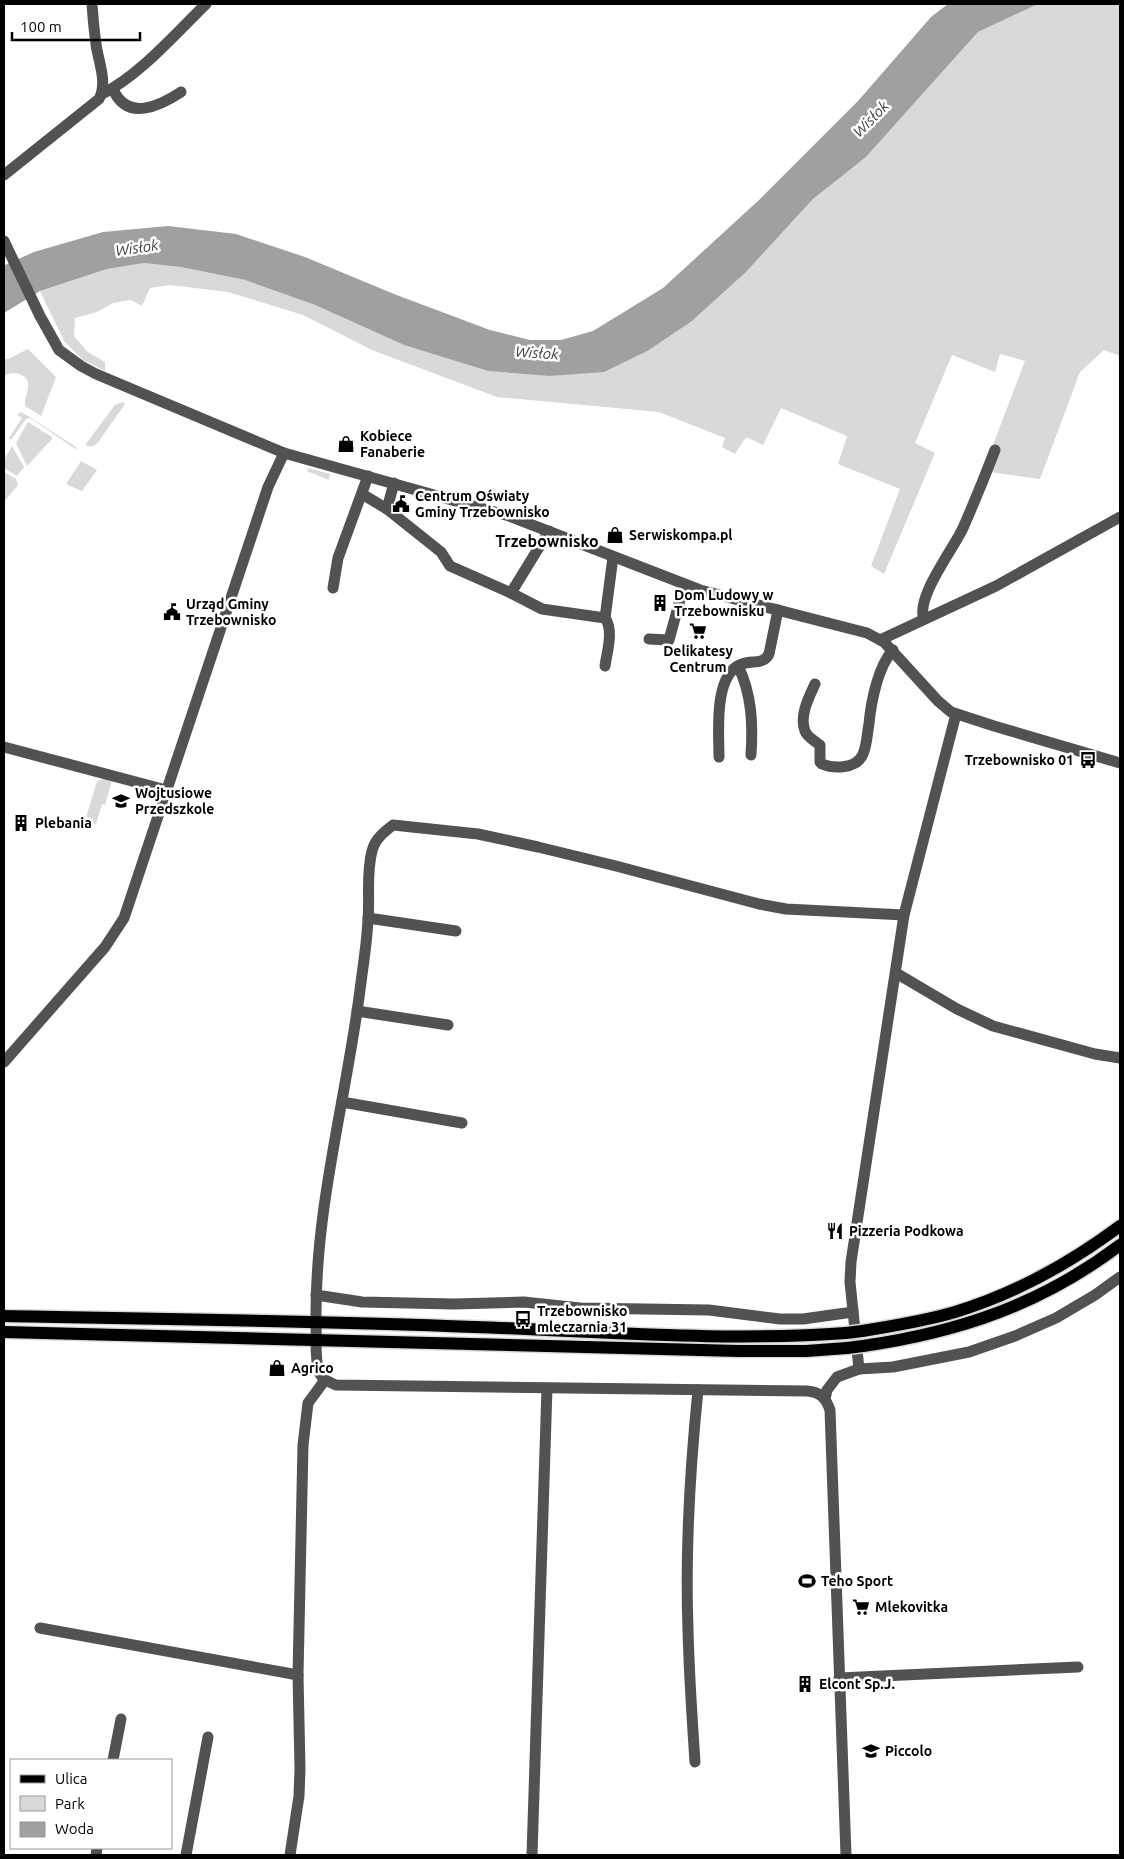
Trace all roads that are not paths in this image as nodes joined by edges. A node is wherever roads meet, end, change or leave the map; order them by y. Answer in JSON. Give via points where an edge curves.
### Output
{"nodes":[{"id":1,"x":92,"y":4,"type":"edge"},
{"id":2,"x":206,"y":4,"type":"edge"},
{"id":3,"x":113,"y":89,"type":"junction"},
{"id":4,"x":181,"y":92,"type":"dead end"},
{"id":5,"x":102,"y":94,"type":"junction"},
{"id":6,"x":4,"y":176,"type":"edge"},
{"id":7,"x":4,"y":241,"type":"edge"},
{"id":8,"x":995,"y":450,"type":"dead end"},
{"id":9,"x":284,"y":453,"type":"junction"},
{"id":10,"x":368,"y":476,"type":"junction"},
{"id":11,"x":394,"y":482,"type":"junction"},
{"id":12,"x":362,"y":494,"type":"junction"},
{"id":13,"x":387,"y":509,"type":"junction"},
{"id":14,"x":1120,"y":517,"type":"edge"},
{"id":15,"x":550,"y":531,"type":"junction"},
{"id":16,"x":613,"y":557,"type":"junction"},
{"id":17,"x":684,"y":585,"type":"junction"},
{"id":18,"x":333,"y":588,"type":"dead end"},
{"id":19,"x":511,"y":593,"type":"junction"},
{"id":20,"x":778,"y":610,"type":"junction"},
{"id":21,"x":605,"y":618,"type":"junction"},
{"id":22,"x":924,"y":619,"type":"junction"},
{"id":23,"x":650,"y":638,"type":"dead end"},
{"id":24,"x":880,"y":640,"type":"junction"},
{"id":25,"x":893,"y":650,"type":"junction"},
{"id":26,"x":605,"y":666,"type":"dead end"},
{"id":27,"x":738,"y":666,"type":"junction"},
{"id":28,"x":815,"y":684,"type":"dead end"},
{"id":29,"x":956,"y":714,"type":"junction"},
{"id":30,"x":4,"y":747,"type":"edge"},
{"id":31,"x":751,"y":755,"type":"dead end"},
{"id":32,"x":719,"y":757,"type":"dead end"},
{"id":33,"x":1120,"y":763,"type":"edge"},
{"id":34,"x":166,"y":790,"type":"junction"},
{"id":35,"x":904,"y":915,"type":"junction"},
{"id":36,"x":368,"y":918,"type":"junction"},
{"id":37,"x":456,"y":931,"type":"dead end"},
{"id":38,"x":896,"y":973,"type":"junction"},
{"id":39,"x":357,"y":1011,"type":"junction"},
{"id":40,"x":448,"y":1025,"type":"dead end"},
{"id":41,"x":1120,"y":1058,"type":"edge"},
{"id":42,"x":4,"y":1062,"type":"edge"},
{"id":43,"x":342,"y":1102,"type":"junction"},
{"id":44,"x":462,"y":1123,"type":"dead end"},
{"id":45,"x":1120,"y":1226,"type":"edge"},
{"id":46,"x":1120,"y":1245,"type":"edge"},
{"id":47,"x":1120,"y":1277,"type":"edge"},
{"id":48,"x":316,"y":1295,"type":"junction"},
{"id":49,"x":853,"y":1312,"type":"junction"},
{"id":50,"x":4,"y":1316,"type":"edge"},
{"id":51,"x":316,"y":1322,"type":"junction"},
{"id":52,"x":4,"y":1332,"type":"edge"},
{"id":53,"x":316,"y":1340,"type":"junction"},
{"id":54,"x":859,"y":1369,"type":"junction"},
{"id":55,"x":325,"y":1380,"type":"junction"},
{"id":56,"x":547,"y":1388,"type":"junction"},
{"id":57,"x":698,"y":1390,"type":"junction"},
{"id":58,"x":825,"y":1399,"type":"junction"},
{"id":59,"x":40,"y":1628,"type":"dead end"},
{"id":60,"x":1078,"y":1667,"type":"dead end"},
{"id":61,"x":298,"y":1675,"type":"junction"},
{"id":62,"x":839,"y":1678,"type":"junction"},
{"id":63,"x":121,"y":1719,"type":"dead end"},
{"id":64,"x":208,"y":1737,"type":"dead end"},
{"id":65,"x":114,"y":1759,"type":"edge"},
{"id":66,"x":695,"y":1762,"type":"dead end"},
{"id":67,"x":186,"y":1855,"type":"edge"},
{"id":68,"x":290,"y":1855,"type":"edge"},
{"id":69,"x":532,"y":1855,"type":"edge"},
{"id":70,"x":846,"y":1855,"type":"edge"}],
"edges":[{"from":1,"to":5,"type":"street"},
{"from":2,"to":3,"type":"street"},
{"from":3,"to":4,"type":"street","via":[[126,104],[140,109],[155,106]]},
{"from":3,"to":5,"type":"street"},
{"from":5,"to":6,"type":"street","via":[[97,103]]},
{"from":7,"to":9,"type":"street","via":[[59,350],[81,366]]},
{"from":8,"to":22,"type":"street","via":[[962,530],[932,583],[922,607]]},
{"from":9,"to":10,"type":"street"},
{"from":9,"to":34,"type":"street","via":[[268,487]]},
{"from":10,"to":11,"type":"street"},
{"from":10,"to":12,"type":"street"},
{"from":11,"to":13,"type":"street"},
{"from":11,"to":15,"type":"street"},
{"from":12,"to":13,"type":"street"},
{"from":12,"to":18,"type":"street","via":[[338,558]]},
{"from":13,"to":19,"type":"street","via":[[441,552],[450,566]]},
{"from":14,"to":22,"type":"street","via":[[996,586]]},
{"from":15,"to":16,"type":"street"},
{"from":15,"to":19,"type":"street"},
{"from":16,"to":17,"type":"street"},
{"from":16,"to":21,"type":"street"},
{"from":17,"to":20,"type":"street"},
{"from":17,"to":23,"type":"street","via":[[669,640]]},
{"from":19,"to":21,"type":"street","via":[[542,609]]},
{"from":20,"to":24,"type":"street","via":[[848,627]]},
{"from":20,"to":27,"type":"street","via":[[766,659]]},
{"from":21,"to":26,"type":"street","via":[[609,635]]},
{"from":22,"to":24,"type":"street"},
{"from":24,"to":25,"type":"street"},
{"from":25,"to":28,"type":"street","via":[[887,657],[873,699],[863,756],[854,764],[822,764],[820,745],[804,730],[805,709]]},
{"from":25,"to":29,"type":"street","via":[[938,701]]},
{"from":27,"to":31,"type":"street","via":[[751,708]]},
{"from":27,"to":32,"type":"street","via":[[726,679],[722,692]]},
{"from":29,"to":33,"type":"street"},
{"from":29,"to":35,"type":"street"},
{"from":30,"to":34,"type":"street"},
{"from":34,"to":42,"type":"street","via":[[124,918],[114,936]]},
{"from":35,"to":36,"type":"street","via":[[768,906],[530,845],[478,834],[393,825],[380,836],[372,849]]},
{"from":35,"to":38,"type":"street"},
{"from":36,"to":37,"type":"street"},
{"from":36,"to":39,"type":"street"},
{"from":38,"to":41,"type":"street","via":[[993,1026]]},
{"from":38,"to":49,"type":"street","via":[[851,1262]]},
{"from":39,"to":40,"type":"street"},
{"from":39,"to":43,"type":"street"},
{"from":43,"to":44,"type":"street"},
{"from":43,"to":48,"type":"street","via":[[323,1207]]},
{"from":45,"to":51,"type":"main road","bridge":true,"via":[[1066,1263],[988,1300],[912,1323],[846,1333],[741,1336]]},
{"from":46,"to":53,"type":"main road","bridge":true,"via":[[1070,1278],[1004,1311],[943,1332],[864,1346],[806,1351],[730,1351]]},
{"from":47,"to":54,"type":"street","via":[[1056,1318],[970,1352],[920,1363]]},
{"from":48,"to":49,"type":"street","via":[[362,1302],[524,1302],[580,1308],[710,1310],[780,1319]]},
{"from":48,"to":51,"type":"street"},
{"from":49,"to":54,"type":"street"},
{"from":50,"to":51,"type":"main road"},
{"from":51,"to":53,"type":"street"},
{"from":52,"to":53,"type":"main road"},
{"from":53,"to":55,"type":"street","via":[[320,1373]]},
{"from":54,"to":58,"type":"street","via":[[837,1377],[827,1390]]},
{"from":55,"to":56,"type":"street","via":[[336,1385]]},
{"from":55,"to":61,"type":"street","via":[[308,1403],[303,1445]]},
{"from":56,"to":57,"type":"street"},
{"from":56,"to":69,"type":"street"},
{"from":57,"to":58,"type":"street","via":[[807,1391]]},
{"from":57,"to":66,"type":"street","via":[[690,1473],[688,1551],[688,1629]]},
{"from":58,"to":62,"type":"street","via":[[830,1415]]},
{"from":59,"to":61,"type":"street"},
{"from":60,"to":62,"type":"street"},
{"from":61,"to":68,"type":"street","via":[[299,1796]]},
{"from":62,"to":70,"type":"street"},
{"from":63,"to":65,"type":"street"},
{"from":64,"to":67,"type":"street"}]}
